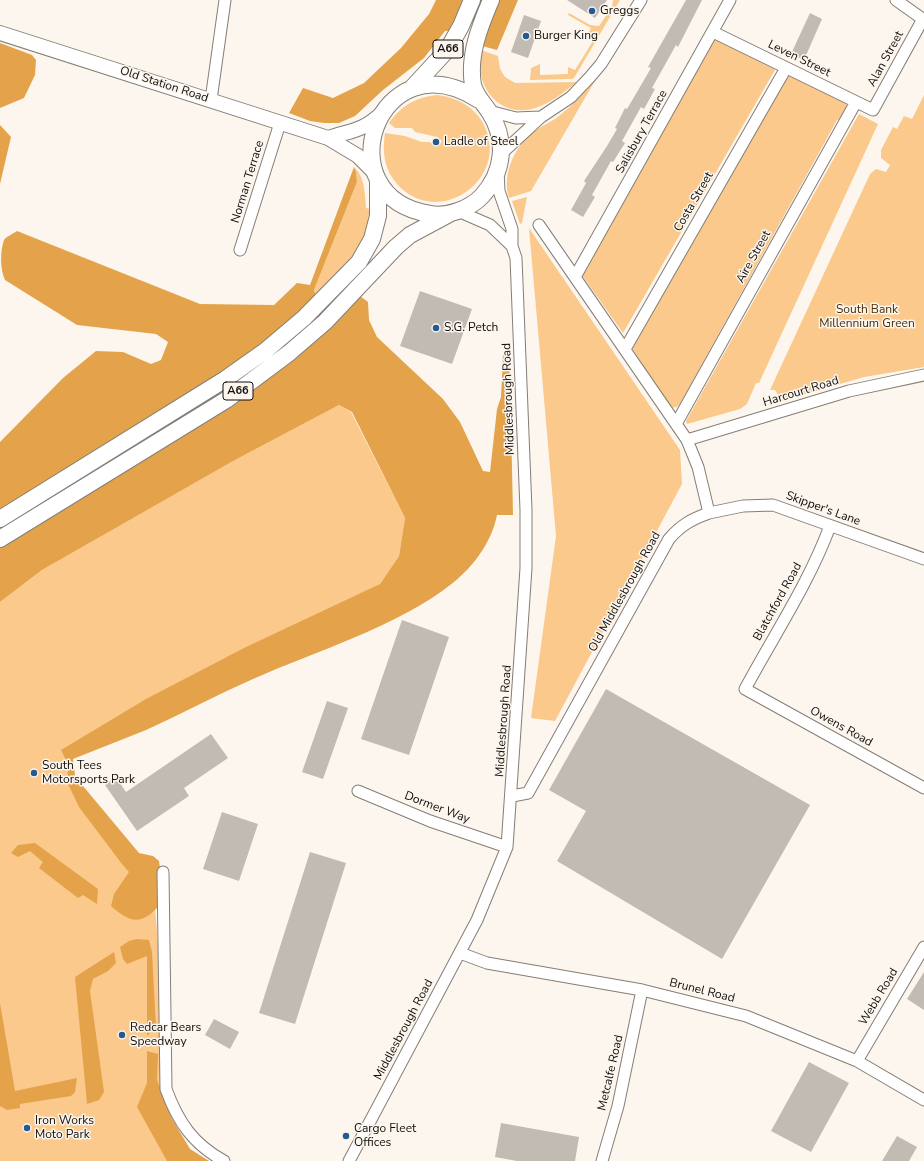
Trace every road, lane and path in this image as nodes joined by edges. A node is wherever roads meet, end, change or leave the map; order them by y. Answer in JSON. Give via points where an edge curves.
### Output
{"nodes":[{"id":1,"x":225,"y":0,"type":"edge"},
{"id":2,"x":472,"y":0,"type":"edge"},
{"id":3,"x":491,"y":0,"type":"edge"},
{"id":4,"x":641,"y":0,"type":"edge"},
{"id":5,"x":730,"y":0,"type":"edge"},
{"id":6,"x":896,"y":0,"type":"edge"},
{"id":7,"x":923,"y":20,"type":"edge"},
{"id":8,"x":713,"y":32,"type":"junction"},
{"id":9,"x":0,"y":33,"type":"edge"},
{"id":10,"x":786,"y":68,"type":"junction"},
{"id":11,"x":410,"y":90,"type":"junction"},
{"id":12,"x":211,"y":100,"type":"junction"},
{"id":13,"x":856,"y":102,"type":"junction"},
{"id":14,"x":484,"y":106,"type":"junction"},
{"id":15,"x":873,"y":110,"type":"joint"},
{"id":16,"x":382,"y":113,"type":"junction"},
{"id":17,"x":541,"y":117,"type":"junction"},
{"id":18,"x":280,"y":123,"type":"junction"},
{"id":19,"x":328,"y":138,"type":"junction"},
{"id":20,"x":501,"y":154,"type":"junction"},
{"id":21,"x":498,"y":170,"type":"junction"},
{"id":22,"x":376,"y":176,"type":"junction"},
{"id":23,"x":455,"y":212,"type":"junction"},
{"id":24,"x":539,"y":225,"type":"dead end"},
{"id":25,"x":512,"y":246,"type":"junction"},
{"id":26,"x":240,"y":250,"type":"dead end"},
{"id":27,"x":576,"y":277,"type":"junction"},
{"id":28,"x":625,"y":349,"type":"junction"},
{"id":29,"x":924,"y":375,"type":"edge"},
{"id":30,"x":676,"y":424,"type":"junction"},
{"id":31,"x":687,"y":440,"type":"junction"},
{"id":32,"x":709,"y":513,"type":"junction"},
{"id":33,"x":0,"y":519,"type":"edge"},
{"id":34,"x":830,"y":526,"type":"junction"},
{"id":35,"x":0,"y":539,"type":"edge"},
{"id":36,"x":924,"y":559,"type":"edge"},
{"id":37,"x":745,"y":688,"type":"joint"},
{"id":38,"x":924,"y":788,"type":"edge"},
{"id":39,"x":358,"y":791,"type":"dead end"},
{"id":40,"x":512,"y":796,"type":"junction"},
{"id":41,"x":507,"y":847,"type":"junction"},
{"id":42,"x":163,"y":872,"type":"dead end"},
{"id":43,"x":924,"y":947,"type":"edge"},
{"id":44,"x":460,"y":953,"type":"junction"},
{"id":45,"x":642,"y":990,"type":"junction"},
{"id":46,"x":857,"y":1061,"type":"junction"},
{"id":47,"x":924,"y":1100,"type":"edge"},
{"id":48,"x":224,"y":1161,"type":"edge"},
{"id":49,"x":349,"y":1161,"type":"edge"},
{"id":50,"x":602,"y":1161,"type":"edge"}],
"edges":[{"from":1,"to":12,"type":"street"},
{"from":2,"to":11,"type":"highway","number":"A66","via":[[448,49]]},
{"from":3,"to":14,"type":"highway","number":"A66","via":[[480,27],[472,61],[474,85]]},
{"from":4,"to":17,"type":"street","via":[[590,77],[571,97]]},
{"from":5,"to":8,"type":"street","name":"Salisbury Terrace"},
{"from":6,"to":7,"type":"street"},
{"from":7,"to":15,"type":"street","name":"Alan Street"},
{"from":8,"to":10,"type":"street","name":"Leven Street"},
{"from":8,"to":27,"type":"street","name":"Salisbury Terrace"},
{"from":9,"to":12,"type":"main road","name":"Old Station Road"},
{"from":10,"to":13,"type":"street","name":"Leven Street"},
{"from":10,"to":28,"type":"street","name":"Costa Street"},
{"from":11,"to":14,"type":"highway","number":"A66","via":[[428,85],[446,85],[464,90]]},
{"from":11,"to":16,"type":"highway","number":"A66","via":[[394,99]]},
{"from":12,"to":18,"type":"main road","name":"Old Station Road"},
{"from":13,"to":15,"type":"street","name":"Leven Street"},
{"from":13,"to":30,"type":"street","name":"Aire Street"},
{"from":14,"to":17,"type":"street","via":[[516,118]]},
{"from":14,"to":20,"type":"highway","number":"A66","via":[[496,123]]},
{"from":16,"to":19,"type":"main road","via":[[359,130]]},
{"from":16,"to":22,"type":"highway","number":"A66","via":[[371,142],[371,157]]},
{"from":17,"to":20,"type":"street"},
{"from":18,"to":19,"type":"main road","name":"Old Station Road"},
{"from":18,"to":26,"type":"street","name":"Norman Terrace"},
{"from":19,"to":22,"type":"main road","name":"Old Station Road","via":[[358,156]]},
{"from":20,"to":21,"type":"highway","number":"A66"},
{"from":21,"to":23,"type":"highway","number":"A66","via":[[481,198],[467,208]]},
{"from":21,"to":25,"type":"street","name":"Middlesbrough Road","via":[[499,191],[512,229]]},
{"from":22,"to":23,"type":"highway","number":"A66","via":[[388,195],[401,205],[417,212],[434,215]]},
{"from":22,"to":33,"type":"highway","number":"A66","via":[[378,216],[372,239],[359,262],[304,318],[224,380]]},
{"from":23,"to":25,"type":"street","via":[[490,225]]},
{"from":23,"to":35,"type":"highway","number":"A66","via":[[420,229],[401,243],[325,322],[226,400]]},
{"from":24,"to":27,"type":"street"},
{"from":25,"to":40,"type":"street","name":"Middlesbrough Road","via":[[517,274],[526,510],[526,568]]},
{"from":27,"to":28,"type":"street"},
{"from":28,"to":30,"type":"street"},
{"from":29,"to":31,"type":"street","name":"Harcourt Road","via":[[849,391]]},
{"from":30,"to":31,"type":"street"},
{"from":31,"to":32,"type":"street","via":[[698,467]]},
{"from":32,"to":34,"type":"street","name":"Skipper's Lane","via":[[743,506],[773,505]]},
{"from":32,"to":40,"type":"street","name":"Old Middlesbrough Road","via":[[688,521],[669,539],[528,793]]},
{"from":34,"to":36,"type":"street","name":"Skipper's Lane"},
{"from":34,"to":37,"type":"street","name":"Blatchford Road","via":[[810,571]]},
{"from":37,"to":38,"type":"street","name":"Owens Road"},
{"from":39,"to":41,"type":"street","name":"Dormer Way","via":[[430,821]]},
{"from":40,"to":41,"type":"street","name":"Middlesbrough Road"},
{"from":41,"to":44,"type":"street","name":"Middlesbrough Road","via":[[477,920]]},
{"from":42,"to":48,"type":"street","via":[[166,1089],[186,1131],[208,1152]]},
{"from":43,"to":46,"type":"street","name":"Webb Road"},
{"from":44,"to":45,"type":"street","name":"Brunel Road","via":[[486,963]]},
{"from":44,"to":49,"type":"street","name":"Middlesbrough Road"},
{"from":45,"to":46,"type":"street","name":"Brunel Road","via":[[746,1016]]},
{"from":45,"to":50,"type":"street","name":"Metcalfe Road","via":[[618,1106]]},
{"from":46,"to":47,"type":"street","name":"Brunel Road"}]}
